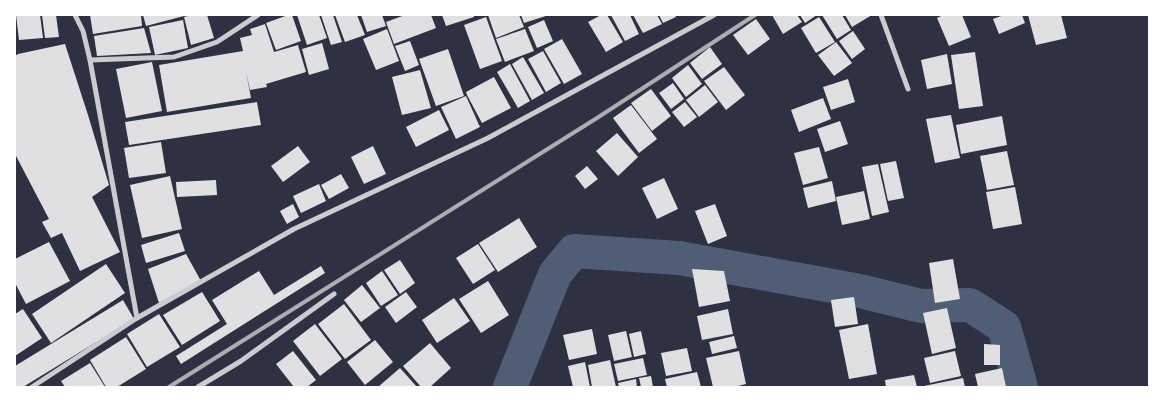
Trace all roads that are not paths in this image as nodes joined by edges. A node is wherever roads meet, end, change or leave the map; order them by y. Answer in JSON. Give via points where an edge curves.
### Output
{"nodes":[{"id":1,"x":74,"y":15,"type":"edge"},
{"id":2,"x":258,"y":15,"type":"edge"},
{"id":3,"x":714,"y":15,"type":"edge"},
{"id":4,"x":881,"y":15,"type":"edge"},
{"id":5,"x":90,"y":60,"type":"junction"},
{"id":6,"x":908,"y":89,"type":"dead end"},
{"id":7,"x":334,"y":294,"type":"dead end"},
{"id":8,"x":137,"y":318,"type":"junction"},
{"id":9,"x":32,"y":387,"type":"edge"},
{"id":10,"x":198,"y":387,"type":"edge"}],
"edges":[{"from":1,"to":5,"type":"street","via":[[83,31]]},
{"from":2,"to":5,"type":"street","via":[[216,42],[174,57]]},
{"from":3,"to":8,"type":"street","via":[[488,138],[294,229]]},
{"from":4,"to":6,"type":"street"},
{"from":5,"to":8,"type":"street"},
{"from":7,"to":10,"type":"street","via":[[241,361]]},
{"from":8,"to":9,"type":"street"}]}
